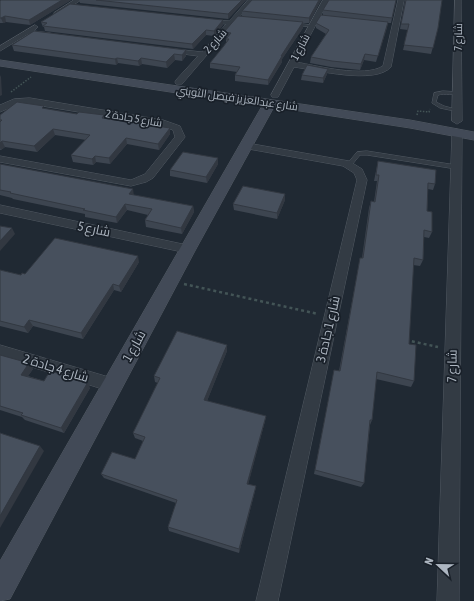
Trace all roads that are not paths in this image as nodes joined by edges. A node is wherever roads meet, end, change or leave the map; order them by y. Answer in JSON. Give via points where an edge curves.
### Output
{"nodes":[{"id":1,"x":251,"y":0,"type":"edge"},
{"id":2,"x":326,"y":0,"type":"edge"},
{"id":3,"x":401,"y":0,"type":"edge"},
{"id":4,"x":458,"y":0,"type":"edge"},
{"id":5,"x":76,"y":3,"type":"edge"},
{"id":6,"x":193,"y":19,"type":"edge"},
{"id":7,"x":237,"y":20,"type":"junction"},
{"id":8,"x":289,"y":23,"type":"edge"},
{"id":9,"x":312,"y":26,"type":"junction"},
{"id":10,"x":28,"y":32,"type":"junction"},
{"id":11,"x":59,"y":36,"type":"edge"},
{"id":12,"x":158,"y":48,"type":"edge"},
{"id":13,"x":0,"y":49,"type":"edge"},
{"id":14,"x":203,"y":54,"type":"junction"},
{"id":15,"x":0,"y":55,"type":"edge"},
{"id":16,"x":0,"y":64,"type":"edge"},
{"id":17,"x":291,"y":64,"type":"junction"},
{"id":18,"x":64,"y":69,"type":"junction"},
{"id":19,"x":86,"y":72,"type":"junction"},
{"id":20,"x":179,"y":82,"type":"junction"},
{"id":21,"x":458,"y":93,"type":"junction"},
{"id":22,"x":272,"y":99,"type":"junction"},
{"id":23,"x":0,"y":109,"type":"edge"},
{"id":24,"x":460,"y":122,"type":"junction"},
{"id":25,"x":474,"y":136,"type":"edge"},
{"id":26,"x":247,"y":146,"type":"junction"},
{"id":27,"x":0,"y":159,"type":"edge"},
{"id":28,"x":349,"y":165,"type":"junction"},
{"id":29,"x":456,"y":167,"type":"junction"},
{"id":30,"x":0,"y":209,"type":"edge"},
{"id":31,"x":187,"y":249,"type":"junction"},
{"id":32,"x":0,"y":352,"type":"edge"},
{"id":33,"x":112,"y":385,"type":"junction"},
{"id":34,"x":0,"y":589,"type":"edge"},
{"id":35,"x":267,"y":601,"type":"edge"},
{"id":36,"x":448,"y":601,"type":"edge"}],
"edges":[{"from":1,"to":7,"type":"street","name":"شارع 2"},
{"from":2,"to":9,"type":"street","name":"شارع 1","via":[[321,17]]},
{"from":3,"to":17,"type":"street","via":[[391,25],[387,67],[380,72],[361,73]]},
{"from":4,"to":21,"type":"street","name":"شارع 7"},
{"from":5,"to":10,"type":"street"},
{"from":6,"to":7,"type":"street"},
{"from":7,"to":14,"type":"street","name":"شارع 2"},
{"from":8,"to":9,"type":"lane"},
{"from":9,"to":17,"type":"street","name":"شارع 1"},
{"from":10,"to":11,"type":"street"},
{"from":10,"to":13,"type":"street"},
{"from":12,"to":14,"type":"street"},
{"from":14,"to":20,"type":"street","name":"شارع 2"},
{"from":15,"to":18,"type":"street","name":"شارع عبدالعزيز فيصل الثويني"},
{"from":16,"to":18,"type":"street","name":"شارع عبدالعزيز فيصل الثويني"},
{"from":17,"to":22,"type":"street","name":"شارع 1"},
{"from":18,"to":19,"type":"street","name":"شارع عبدالعزيز فيصل الثويني"},
{"from":19,"to":20,"type":"street","name":"شارع عبدالعزيز فيصل الثويني"},
{"from":19,"to":22,"type":"street","name":"شارع عبدالعزيز فيصل الثويني"},
{"from":20,"to":22,"type":"street","name":"شارع عبدالعزيز فيصل الثويني"},
{"from":21,"to":24,"type":"street","name":"شارع 7"},
{"from":21,"to":24,"type":"lane","via":[[438,93],[434,101]]},
{"from":22,"to":24,"type":"street","name":"شارع عبدالعزيز فيصل الثويني","via":[[411,120]]},
{"from":22,"to":26,"type":"street","name":"شارع 1"},
{"from":23,"to":27,"type":"street","name":"شارع 5 جادة 2","via":[[20,101],[30,101],[160,122],[177,128],[180,137],[149,176],[131,183]]},
{"from":24,"to":25,"type":"street","name":"شارع عبدالعزيز فيصل الثويني"},
{"from":24,"to":29,"type":"street","name":"شارع 7"},
{"from":26,"to":28,"type":"street"},
{"from":26,"to":31,"type":"street","name":"شارع 1"},
{"from":28,"to":29,"type":"lane","via":[[359,153],[367,153]]},
{"from":28,"to":35,"type":"street","name":"شارع 1 جادة 3","via":[[359,171],[362,180]]},
{"from":29,"to":36,"type":"street","name":"شارع 7"},
{"from":30,"to":31,"type":"street","name":"شارع 5"},
{"from":31,"to":33,"type":"street","name":"شارع 1"},
{"from":32,"to":33,"type":"street","name":"شارع 4 جادة 2"},
{"from":33,"to":34,"type":"street","name":"شارع 1"}]}
